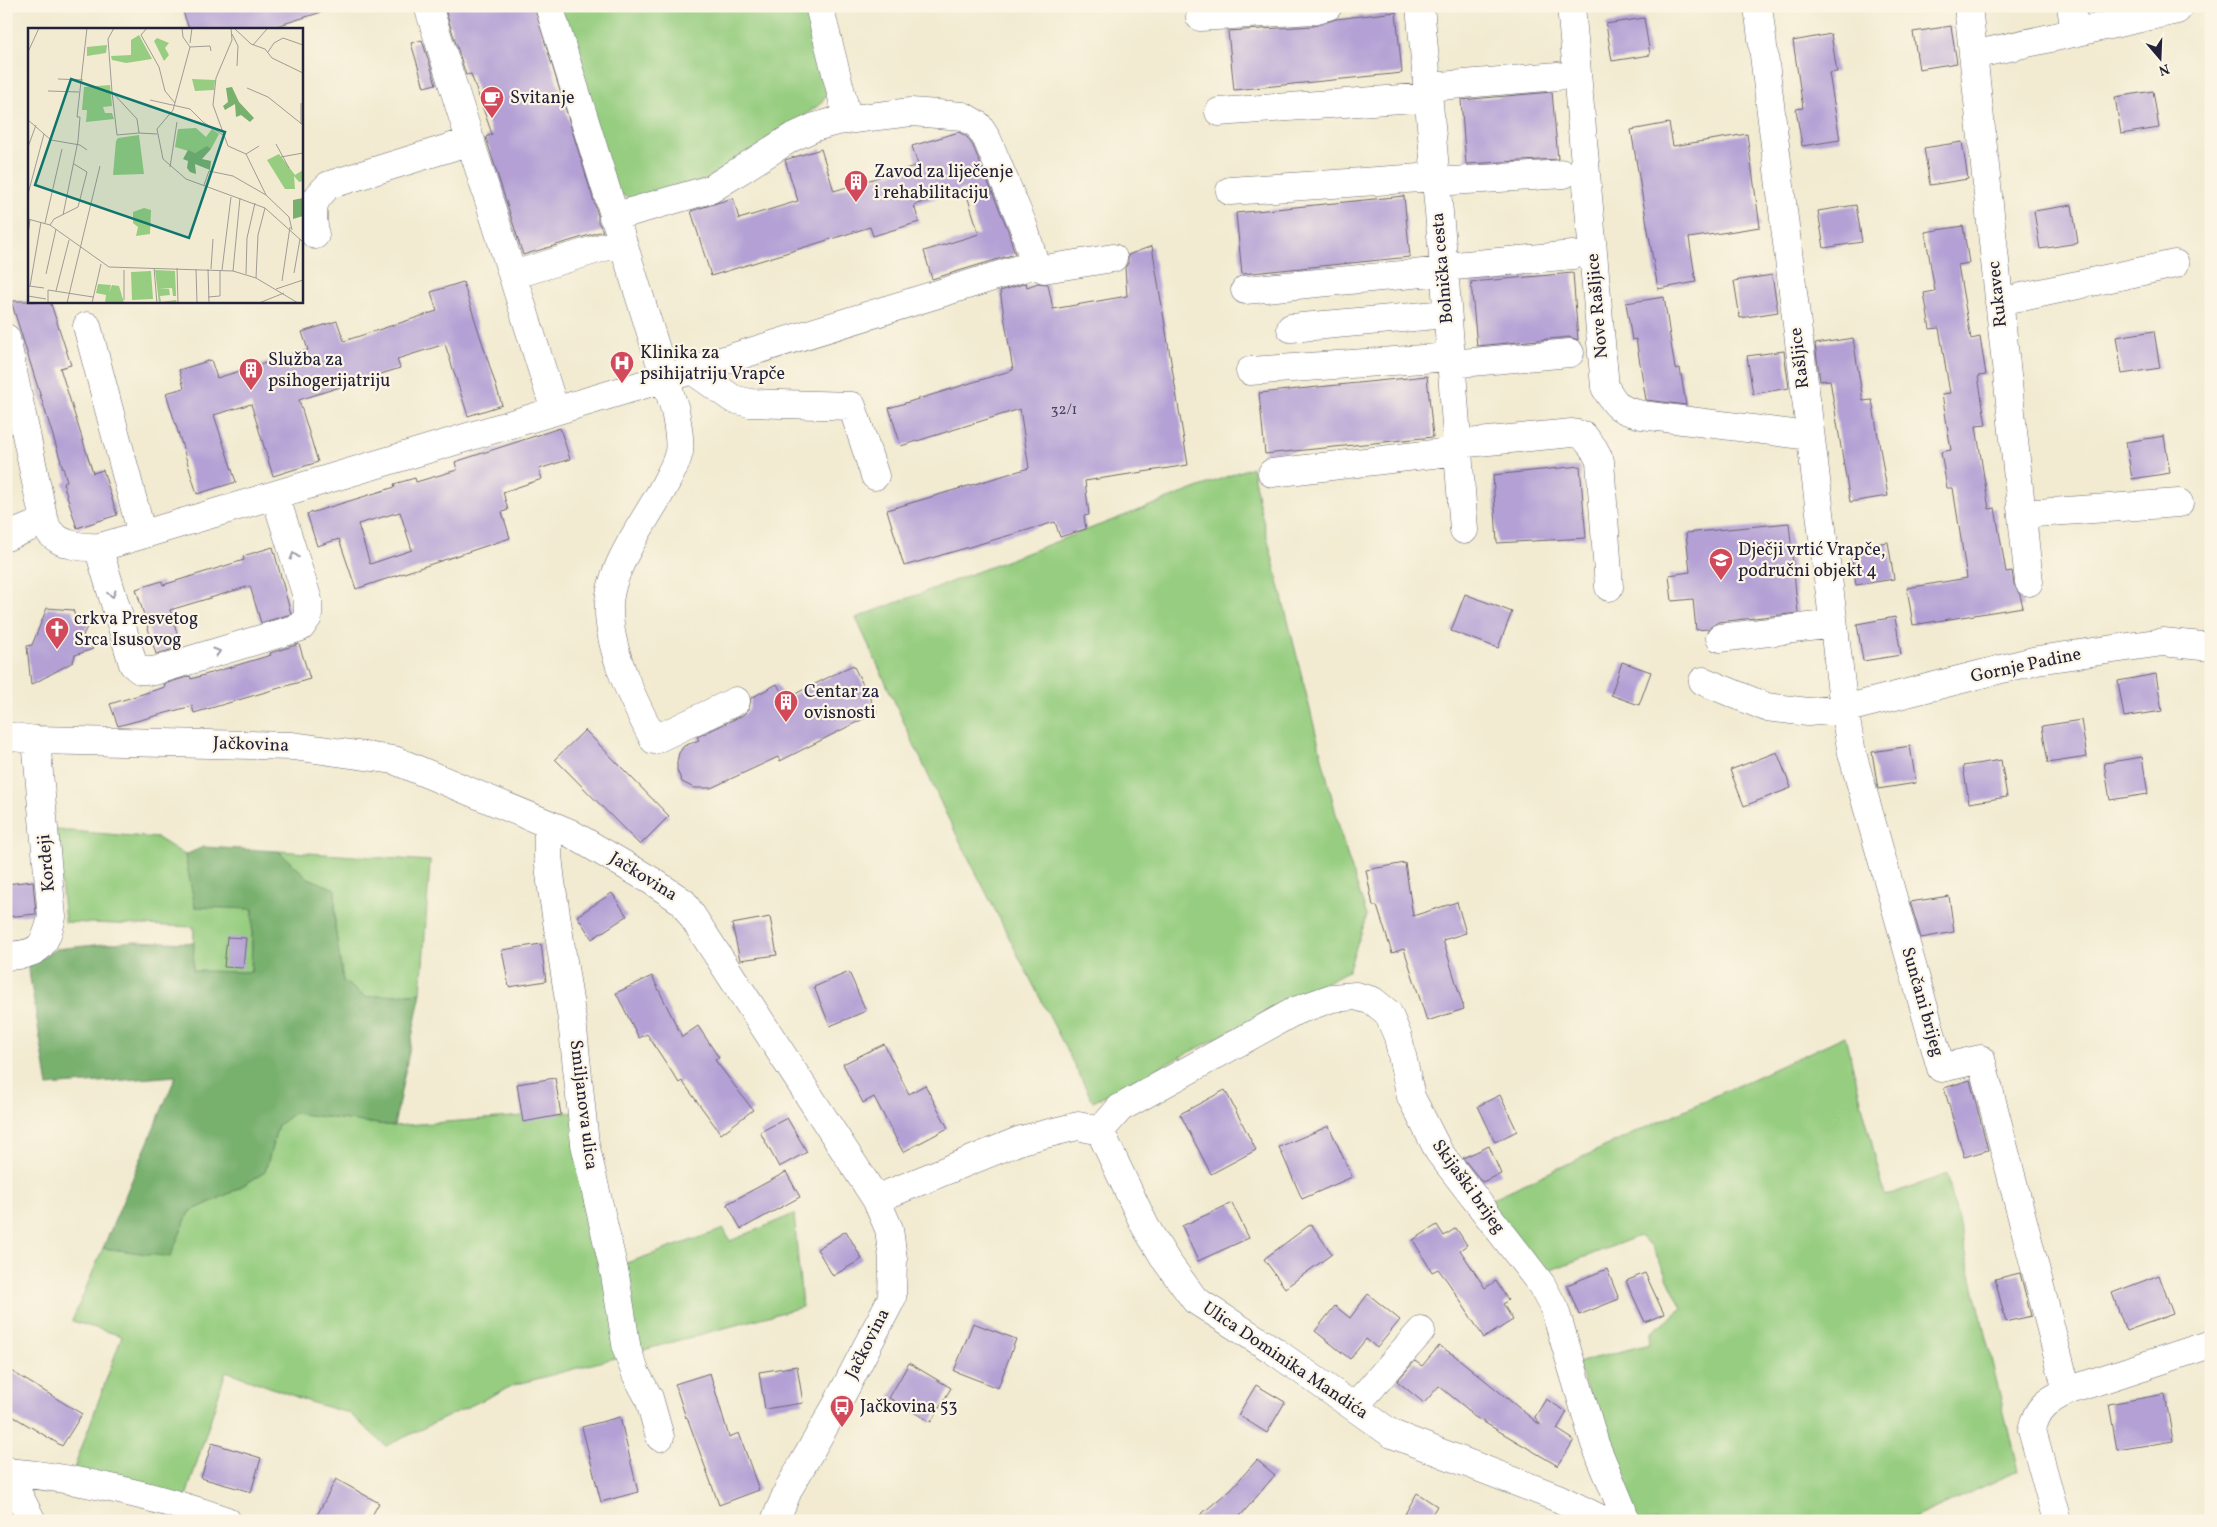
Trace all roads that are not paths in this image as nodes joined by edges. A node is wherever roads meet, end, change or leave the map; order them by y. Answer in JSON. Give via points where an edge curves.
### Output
{"nodes":[{"id":1,"x":428,"y":6,"type":"edge"},
{"id":2,"x":549,"y":6,"type":"edge"},
{"id":3,"x":819,"y":6,"type":"edge"},
{"id":4,"x":1328,"y":6,"type":"edge"},
{"id":5,"x":1420,"y":6,"type":"edge"},
{"id":6,"x":1571,"y":6,"type":"edge"},
{"id":7,"x":1758,"y":6,"type":"edge"},
{"id":8,"x":1968,"y":6,"type":"edge"},
{"id":9,"x":2071,"y":6,"type":"edge"},
{"id":10,"x":2177,"y":10,"type":"dead end"},
{"id":11,"x":1200,"y":17,"type":"dead end"},
{"id":12,"x":2075,"y":33,"type":"junction"},
{"id":13,"x":1973,"y":55,"type":"junction"},
{"id":14,"x":1558,"y":76,"type":"dead end"},
{"id":15,"x":1428,"y":92,"type":"junction"},
{"id":16,"x":1219,"y":112,"type":"dead end"},
{"id":17,"x":848,"y":120,"type":"junction"},
{"id":18,"x":471,"y":140,"type":"junction"},
{"id":19,"x":1564,"y":174,"type":"dead end"},
{"id":20,"x":1435,"y":179,"type":"junction"},
{"id":21,"x":1230,"y":191,"type":"dead end"},
{"id":22,"x":617,"y":229,"type":"junction"},
{"id":23,"x":315,"y":235,"type":"dead end"},
{"id":24,"x":1573,"y":255,"type":"dead end"},
{"id":25,"x":1112,"y":258,"type":"dead end"},
{"id":26,"x":1035,"y":264,"type":"junction"},
{"id":27,"x":2175,"y":264,"type":"dead end"},
{"id":28,"x":1444,"y":269,"type":"junction"},
{"id":29,"x":513,"y":275,"type":"junction"},
{"id":30,"x":1245,"y":290,"type":"dead end"},
{"id":31,"x":1999,"y":302,"type":"junction"},
{"id":32,"x":1447,"y":314,"type":"junction"},
{"id":33,"x":86,"y":326,"type":"dead end"},
{"id":34,"x":1291,"y":328,"type":"dead end"},
{"id":35,"x":6,"y":338,"type":"edge"},
{"id":36,"x":1570,"y":353,"type":"dead end"},
{"id":37,"x":1451,"y":360,"type":"junction"},
{"id":38,"x":692,"y":370,"type":"junction"},
{"id":39,"x":1250,"y":371,"type":"dead end"},
{"id":40,"x":665,"y":378,"type":"junction"},
{"id":41,"x":555,"y":411,"type":"junction"},
{"id":42,"x":1810,"y":436,"type":"junction"},
{"id":43,"x":1458,"y":448,"type":"junction"},
{"id":44,"x":1272,"y":473,"type":"dead end"},
{"id":45,"x":875,"y":476,"type":"dead end"},
{"id":46,"x":276,"y":495,"type":"junction"},
{"id":47,"x":2179,"y":503,"type":"dead end"},
{"id":48,"x":2022,"y":514,"type":"junction"},
{"id":49,"x":45,"y":521,"type":"junction"},
{"id":50,"x":1464,"y":530,"type":"dead end"},
{"id":51,"x":142,"y":535,"type":"junction"},
{"id":52,"x":6,"y":537,"type":"edge"},
{"id":53,"x":98,"y":547,"type":"junction"},
{"id":54,"x":2029,"y":582,"type":"dead end"},
{"id":55,"x":1609,"y":587,"type":"dead end"},
{"id":56,"x":1834,"y":624,"type":"junction"},
{"id":57,"x":1720,"y":638,"type":"dead end"},
{"id":58,"x":2211,"y":647,"type":"edge"},
{"id":59,"x":1703,"y":681,"type":"dead end"},
{"id":60,"x":736,"y":701,"type":"dead end"},
{"id":61,"x":1844,"y":709,"type":"junction"},
{"id":62,"x":6,"y":736,"type":"edge"},
{"id":63,"x":36,"y":740,"type":"junction"},
{"id":64,"x":548,"y":824,"type":"junction"},
{"id":65,"x":6,"y":956,"type":"edge"},
{"id":66,"x":1100,"y":1131,"type":"junction"},
{"id":67,"x":876,"y":1199,"type":"junction"},
{"id":68,"x":1421,"y":1330,"type":"dead end"},
{"id":69,"x":2211,"y":1344,"type":"edge"},
{"id":70,"x":2067,"y":1391,"type":"junction"},
{"id":71,"x":1354,"y":1407,"type":"junction"},
{"id":72,"x":660,"y":1437,"type":"dead end"},
{"id":73,"x":7,"y":1471,"type":"edge"},
{"id":74,"x":32,"y":1521,"type":"edge"},
{"id":75,"x":227,"y":1521,"type":"edge"},
{"id":76,"x":775,"y":1521,"type":"edge"},
{"id":77,"x":1606,"y":1521,"type":"edge"},
{"id":78,"x":1625,"y":1521,"type":"edge"},
{"id":79,"x":2057,"y":1521,"type":"edge"}],
"edges":[{"from":1,"to":18,"type":"street"},
{"from":2,"to":22,"type":"street"},
{"from":3,"to":17,"type":"street"},
{"from":4,"to":11,"type":"street","via":[[1313,10]]},
{"from":5,"to":15,"type":"street","name":"Bolnička cesta"},
{"from":6,"to":42,"type":"street","name":"Nove Rašljice","via":[[1605,387],[1623,411]]},
{"from":7,"to":42,"type":"street","name":"Rašljice"},
{"from":8,"to":13,"type":"street","name":"Rukavec"},
{"from":9,"to":12,"type":"street"},
{"from":10,"to":12,"type":"street"},
{"from":12,"to":13,"type":"street"},
{"from":13,"to":31,"type":"street","name":"Rukavec"},
{"from":14,"to":15,"type":"street"},
{"from":15,"to":16,"type":"street"},
{"from":15,"to":20,"type":"street","name":"Bolnička cesta"},
{"from":17,"to":22,"type":"street","via":[[815,127],[791,138],[712,189]]},
{"from":17,"to":26,"type":"street","via":[[911,112],[963,116],[978,125],[1023,225]]},
{"from":18,"to":23,"type":"street","via":[[329,184],[315,197]]},
{"from":18,"to":29,"type":"street"},
{"from":19,"to":20,"type":"street"},
{"from":20,"to":21,"type":"street"},
{"from":20,"to":28,"type":"street","name":"Bolnička cesta"},
{"from":22,"to":29,"type":"street"},
{"from":22,"to":40,"type":"street"},
{"from":24,"to":28,"type":"street"},
{"from":25,"to":26,"type":"street","via":[[1044,269]]},
{"from":26,"to":38,"type":"street"},
{"from":27,"to":31,"type":"street"},
{"from":28,"to":30,"type":"street"},
{"from":28,"to":32,"type":"street","name":"Bolnička cesta"},
{"from":29,"to":41,"type":"street"},
{"from":31,"to":48,"type":"street","name":"Rukavec"},
{"from":32,"to":34,"type":"street"},
{"from":32,"to":37,"type":"street","name":"Bolnička cesta"},
{"from":33,"to":51,"type":"street"},
{"from":35,"to":49,"type":"street"},
{"from":36,"to":37,"type":"street"},
{"from":37,"to":39,"type":"street"},
{"from":37,"to":43,"type":"street","name":"Bolnička cesta"},
{"from":38,"to":40,"type":"street"},
{"from":38,"to":45,"type":"street","via":[[734,399],[750,403],[852,406]]},
{"from":40,"to":41,"type":"street"},
{"from":40,"to":60,"type":"street","via":[[675,410],[679,451],[673,471],[612,584],[609,604],[613,636],[624,678],[654,740]]},
{"from":41,"to":46,"type":"street"},
{"from":42,"to":56,"type":"street","name":"Rašljice"},
{"from":43,"to":44,"type":"street"},
{"from":43,"to":50,"type":"street","name":"Bolnička cesta"},
{"from":43,"to":55,"type":"street","via":[[1572,433],[1583,436],[1600,461]]},
{"from":46,"to":51,"type":"street"},
{"from":53,"to":46,"type":"street","one_way":true,"via":[[133,664],[140,670],[154,671],[301,627],[308,617],[308,600]]},
{"from":47,"to":48,"type":"street"},
{"from":48,"to":54,"type":"street","name":"Rukavec"},
{"from":49,"to":52,"type":"street"},
{"from":49,"to":53,"type":"street","via":[[48,530],[56,537],[79,547]]},
{"from":51,"to":53,"type":"street"},
{"from":56,"to":57,"type":"street"},
{"from":56,"to":61,"type":"street","name":"Rašljice"},
{"from":58,"to":61,"type":"street","name":"Gornje Padine","via":[[2163,642],[2037,660]]},
{"from":59,"to":61,"type":"street","name":"Gornje Padine","via":[[1766,707],[1808,712]]},
{"from":61,"to":70,"type":"street","name":"Sunčani brijeg","via":[[1857,772],[1941,1068],[1981,1058]]},
{"from":62,"to":63,"type":"street","name":"Jačkovina"},
{"from":63,"to":64,"type":"street","name":"Jačkovina","via":[[293,746],[394,760]]},
{"from":63,"to":65,"type":"street","name":"Kordeji","via":[[52,917],[47,937],[38,950]]},
{"from":64,"to":67,"type":"street","name":"Jačkovina","via":[[570,833],[683,902]]},
{"from":64,"to":72,"type":"street","name":"Smiljanova ulica","via":[[551,882],[572,1020],[585,1144],[615,1275],[627,1350],[650,1398]]},
{"from":66,"to":67,"type":"street","via":[[1078,1126],[1021,1140]]},
{"from":66,"to":71,"type":"street","name":"Ulica Dominika Mandića","via":[[1145,1226],[1195,1300]]},
{"from":66,"to":78,"type":"street","name":"Skijaški brijeg","via":[[1120,1108],[1294,1011],[1332,998],[1356,996],[1374,1001],[1388,1013],[1398,1037],[1411,1097],[1439,1152],[1541,1284],[1555,1310],[1596,1444]]},
{"from":67,"to":76,"type":"street","name":"Jačkovina","via":[[889,1228],[892,1298],[789,1488]]},
{"from":68,"to":71,"type":"street"},
{"from":69,"to":70,"type":"street"},
{"from":70,"to":79,"type":"street","via":[[2041,1408],[2032,1430]]},
{"from":71,"to":77,"type":"street","name":"Ulica Dominika Mandića","via":[[1392,1434],[1558,1498]]},
{"from":73,"to":74,"type":"street"},
{"from":73,"to":75,"type":"street","via":[[103,1487]]}]}
